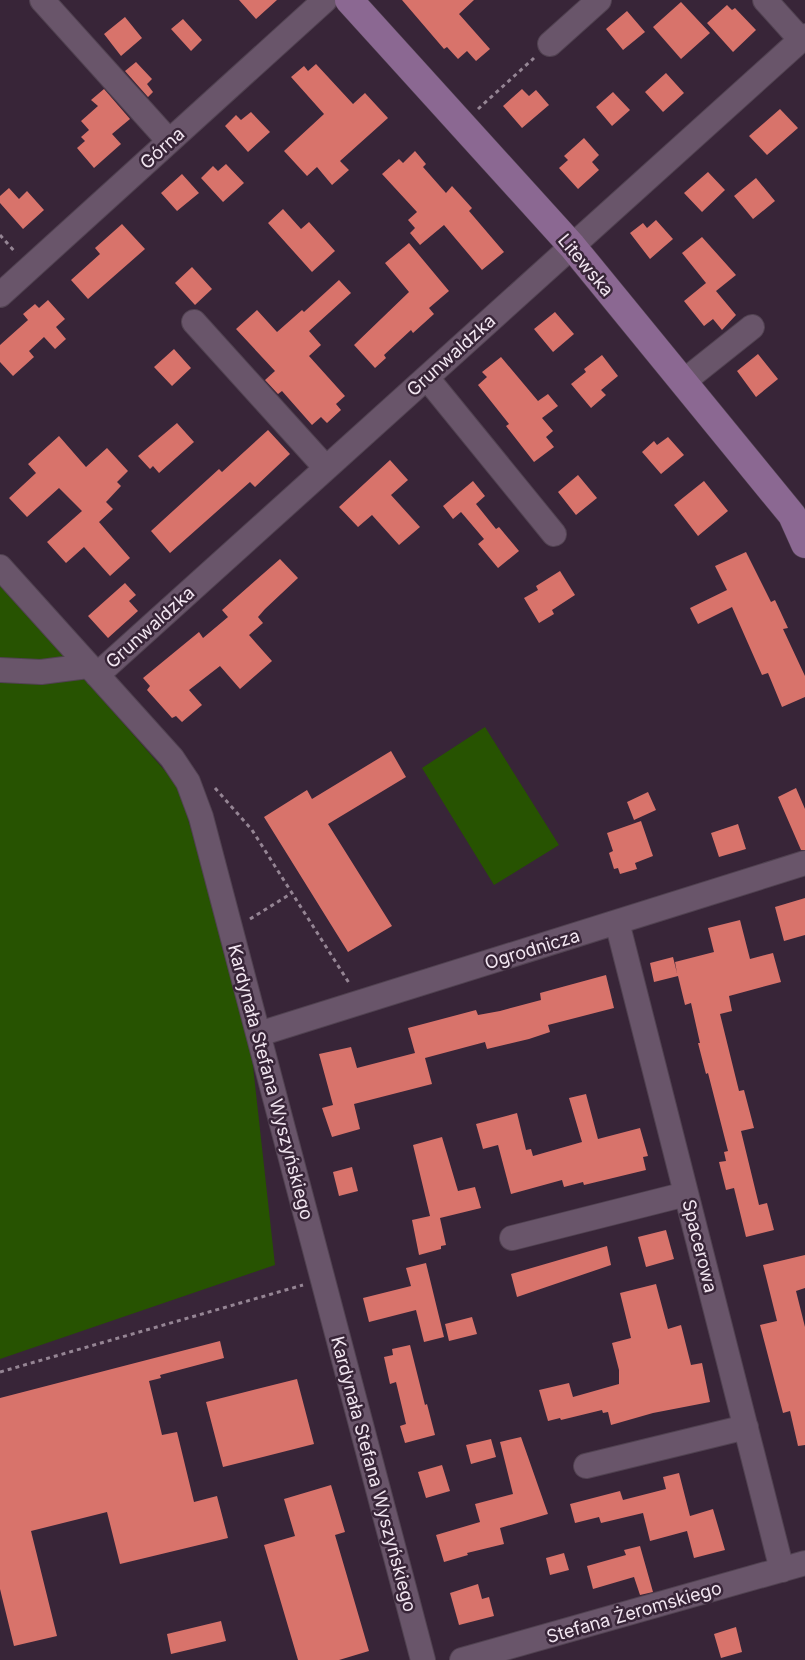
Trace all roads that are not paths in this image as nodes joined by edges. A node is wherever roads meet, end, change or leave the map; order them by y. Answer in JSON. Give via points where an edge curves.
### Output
{"nodes":[{"id":1,"x":42,"y":0,"type":"edge"},
{"id":2,"x":325,"y":0,"type":"edge"},
{"id":3,"x":349,"y":0,"type":"edge"},
{"id":4,"x":599,"y":0,"type":"edge"},
{"id":5,"x":765,"y":0,"type":"edge"},
{"id":6,"x":803,"y":38,"type":"edge"},
{"id":7,"x":550,"y":44,"type":"road end"},
{"id":8,"x":169,"y":141,"type":"junction"},
{"id":9,"x":572,"y":246,"type":"junction"},
{"id":10,"x":0,"y":295,"type":"edge"},
{"id":11,"x":194,"y":322,"type":"dead end"},
{"id":12,"x":752,"y":327,"type":"dead end"},
{"id":13,"x":427,"y":378,"type":"junction"},
{"id":14,"x":683,"y":382,"type":"junction"},
{"id":15,"x":326,"y":468,"type":"junction"},
{"id":16,"x":798,"y":511,"type":"edge"},
{"id":17,"x":554,"y":534,"type":"dead end"},
{"id":18,"x":805,"y":544,"type":"edge"},
{"id":19,"x":0,"y":567,"type":"edge"},
{"id":20,"x":0,"y":670,"type":"edge"},
{"id":21,"x":93,"y":670,"type":"junction"},
{"id":22,"x":805,"y":863,"type":"edge"},
{"id":23,"x":617,"y":922,"type":"junction"},
{"id":24,"x":259,"y":1034,"type":"junction"},
{"id":25,"x":686,"y":1194,"type":"junction"},
{"id":26,"x":512,"y":1238,"type":"dead end"},
{"id":27,"x":746,"y":1427,"type":"junction"},
{"id":28,"x":586,"y":1466,"type":"dead end"},
{"id":29,"x":805,"y":1563,"type":"edge"},
{"id":30,"x":782,"y":1570,"type":"junction"},
{"id":31,"x":422,"y":1660,"type":"edge"},
{"id":32,"x":462,"y":1660,"type":"edge"}],
"edges":[{"from":1,"to":8,"type":"street"},
{"from":2,"to":8,"type":"street","name":"Górna"},
{"from":3,"to":9,"type":"main road","name":"Litewska"},
{"from":4,"to":7,"type":"street"},
{"from":5,"to":6,"type":"street"},
{"from":6,"to":9,"type":"street","name":"Grunwaldzka"},
{"from":8,"to":10,"type":"street","name":"Górna"},
{"from":9,"to":13,"type":"street","name":"Grunwaldzka"},
{"from":9,"to":14,"type":"main road","name":"Litewska"},
{"from":11,"to":15,"type":"street"},
{"from":12,"to":14,"type":"street"},
{"from":13,"to":15,"type":"street","name":"Grunwaldzka"},
{"from":13,"to":17,"type":"street"},
{"from":14,"to":16,"type":"main road","name":"Litewska"},
{"from":15,"to":21,"type":"street","name":"Grunwaldzka"},
{"from":16,"to":18,"type":"main road","name":"Litewska"},
{"from":19,"to":21,"type":"street","name":"Kardynała Stefana Wyszyńskiego"},
{"from":20,"to":21,"type":"street"},
{"from":21,"to":24,"type":"street","name":"Kardynała Stefana Wyszyńskiego","via":[[172,758],[188,782],[201,817]]},
{"from":22,"to":23,"type":"street","name":"Ogrodnicza"},
{"from":23,"to":24,"type":"street","name":"Ogrodnicza"},
{"from":23,"to":25,"type":"street","name":"Spacerowa"},
{"from":24,"to":31,"type":"street","name":"Kardynała Stefana Wyszyńskiego"},
{"from":25,"to":26,"type":"street"},
{"from":25,"to":27,"type":"street","name":"Spacerowa"},
{"from":27,"to":28,"type":"street"},
{"from":27,"to":30,"type":"street","name":"Spacerowa"},
{"from":29,"to":30,"type":"street","name":"Stefana Żeromskiego"},
{"from":30,"to":32,"type":"street","name":"Stefana Żeromskiego"}]}
